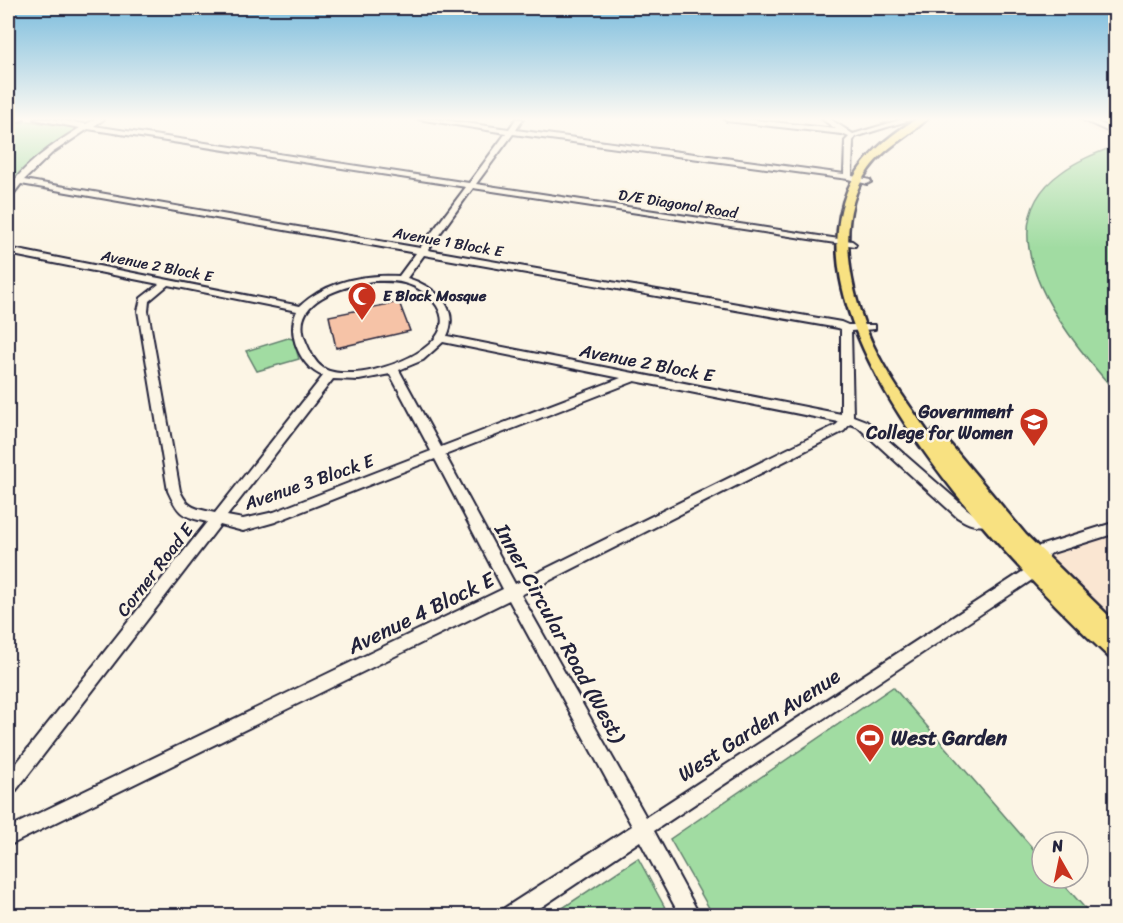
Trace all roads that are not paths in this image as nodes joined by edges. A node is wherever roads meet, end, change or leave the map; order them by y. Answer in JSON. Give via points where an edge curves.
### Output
{"nodes":[{"id":1,"x":40,"y":162,"type":"edge"},
{"id":2,"x":315,"y":162,"type":"edge"},
{"id":3,"x":489,"y":162,"type":"edge"},
{"id":4,"x":728,"y":162,"type":"edge"},
{"id":5,"x":854,"y":162,"type":"edge"},
{"id":6,"x":874,"y":162,"type":"edge"},
{"id":7,"x":879,"y":162,"type":"edge"},
{"id":8,"x":858,"y":180,"type":"junction"},
{"id":9,"x":19,"y":181,"type":"junction"},
{"id":10,"x":472,"y":186,"type":"junction"},
{"id":11,"x":8,"y":195,"type":"edge"},
{"id":12,"x":848,"y":243,"type":"junction"},
{"id":13,"x":8,"y":251,"type":"edge"},
{"id":14,"x":423,"y":253,"type":"junction"},
{"id":15,"x":402,"y":279,"type":"junction"},
{"id":16,"x":164,"y":284,"type":"junction"},
{"id":17,"x":302,"y":309,"type":"junction"},
{"id":18,"x":866,"y":327,"type":"junction"},
{"id":19,"x":846,"y":328,"type":"junction"},
{"id":20,"x":440,"y":338,"type":"junction"},
{"id":21,"x":393,"y":369,"type":"junction"},
{"id":22,"x":330,"y":375,"type":"junction"},
{"id":23,"x":633,"y":377,"type":"junction"},
{"id":24,"x":847,"y":419,"type":"junction"},
{"id":25,"x":439,"y":454,"type":"junction"},
{"id":26,"x":219,"y":518,"type":"junction"},
{"id":27,"x":985,"y":520,"type":"junction"},
{"id":28,"x":1116,"y":527,"type":"edge"},
{"id":29,"x":1036,"y":567,"type":"junction"},
{"id":30,"x":512,"y":592,"type":"junction"},
{"id":31,"x":1116,"y":635,"type":"edge"},
{"id":32,"x":1116,"y":651,"type":"edge"},
{"id":33,"x":8,"y":787,"type":"edge"},
{"id":34,"x":643,"y":828,"type":"junction"},
{"id":35,"x":8,"y":837,"type":"edge"},
{"id":36,"x":510,"y":915,"type":"edge"},
{"id":37,"x":691,"y":915,"type":"edge"}],
"edges":[{"from":1,"to":9,"type":"street"},
{"from":2,"to":10,"type":"street","name":"D/E Diagonal Road"},
{"from":3,"to":10,"type":"street"},
{"from":4,"to":8,"type":"street"},
{"from":5,"to":8,"type":"street"},
{"from":6,"to":8,"type":"main road"},
{"from":7,"to":8,"type":"main road"},
{"from":8,"to":12,"type":"main road","via":[[858,204]]},
{"from":9,"to":11,"type":"street"},
{"from":9,"to":14,"type":"street","name":"Avenue 1 Block E"},
{"from":10,"to":12,"type":"street","name":"D/E Diagonal Road"},
{"from":10,"to":14,"type":"street"},
{"from":12,"to":18,"type":"main road"},
{"from":13,"to":16,"type":"street","name":"Avenue 2 Block E"},
{"from":14,"to":15,"type":"street"},
{"from":14,"to":19,"type":"street","name":"Avenue 1 Block E"},
{"from":15,"to":17,"type":"street","via":[[372,278],[350,283],[318,296]]},
{"from":15,"to":20,"type":"street","via":[[427,288],[442,302],[446,320]]},
{"from":16,"to":17,"type":"street","name":"Avenue 2 Block E"},
{"from":16,"to":26,"type":"street","name":"Avenue 3 Block E","via":[[144,300],[143,311],[174,491],[188,512]]},
{"from":17,"to":22,"type":"street","via":[[296,321],[302,348],[316,368]]},
{"from":18,"to":19,"type":"street","name":"Avenue 1 Block E"},
{"from":18,"to":27,"type":"main road","via":[[900,402]]},
{"from":18,"to":29,"type":"main road","via":[[923,419]]},
{"from":19,"to":24,"type":"street"},
{"from":20,"to":21,"type":"street"},
{"from":20,"to":23,"type":"street","name":"Avenue 2 Block E"},
{"from":21,"to":22,"type":"street","via":[[355,376]]},
{"from":21,"to":25,"type":"street","name":"Inner Circular Road (West)"},
{"from":22,"to":26,"type":"street","name":"Corner Road E"},
{"from":23,"to":24,"type":"street","name":"Avenue 2 Block E"},
{"from":23,"to":25,"type":"street","name":"Avenue 3 Block E"},
{"from":24,"to":27,"type":"street","name":"Avenue 2 Block E","via":[[862,424],[962,513],[974,520]]},
{"from":24,"to":30,"type":"street","name":"Avenue 4 Block E","via":[[840,428]]},
{"from":25,"to":26,"type":"street","name":"Avenue 3 Block E","via":[[254,524]]},
{"from":25,"to":30,"type":"street","name":"Inner Circular Road (West)"},
{"from":26,"to":33,"type":"street","name":"Corner Road E"},
{"from":27,"to":29,"type":"main road"},
{"from":28,"to":29,"type":"street","name":"West Garden Avenue","via":[[1044,550]]},
{"from":29,"to":31,"type":"main road"},
{"from":29,"to":32,"type":"main road"},
{"from":29,"to":34,"type":"street","name":"West Garden Avenue"},
{"from":30,"to":34,"type":"street","name":"Inner Circular Road (West)"},
{"from":30,"to":35,"type":"street","name":"Avenue 4 Block E"},
{"from":34,"to":36,"type":"street","name":"West Garden Avenue"},
{"from":34,"to":37,"type":"street","name":"Inner Circular Road (West)"}]}
